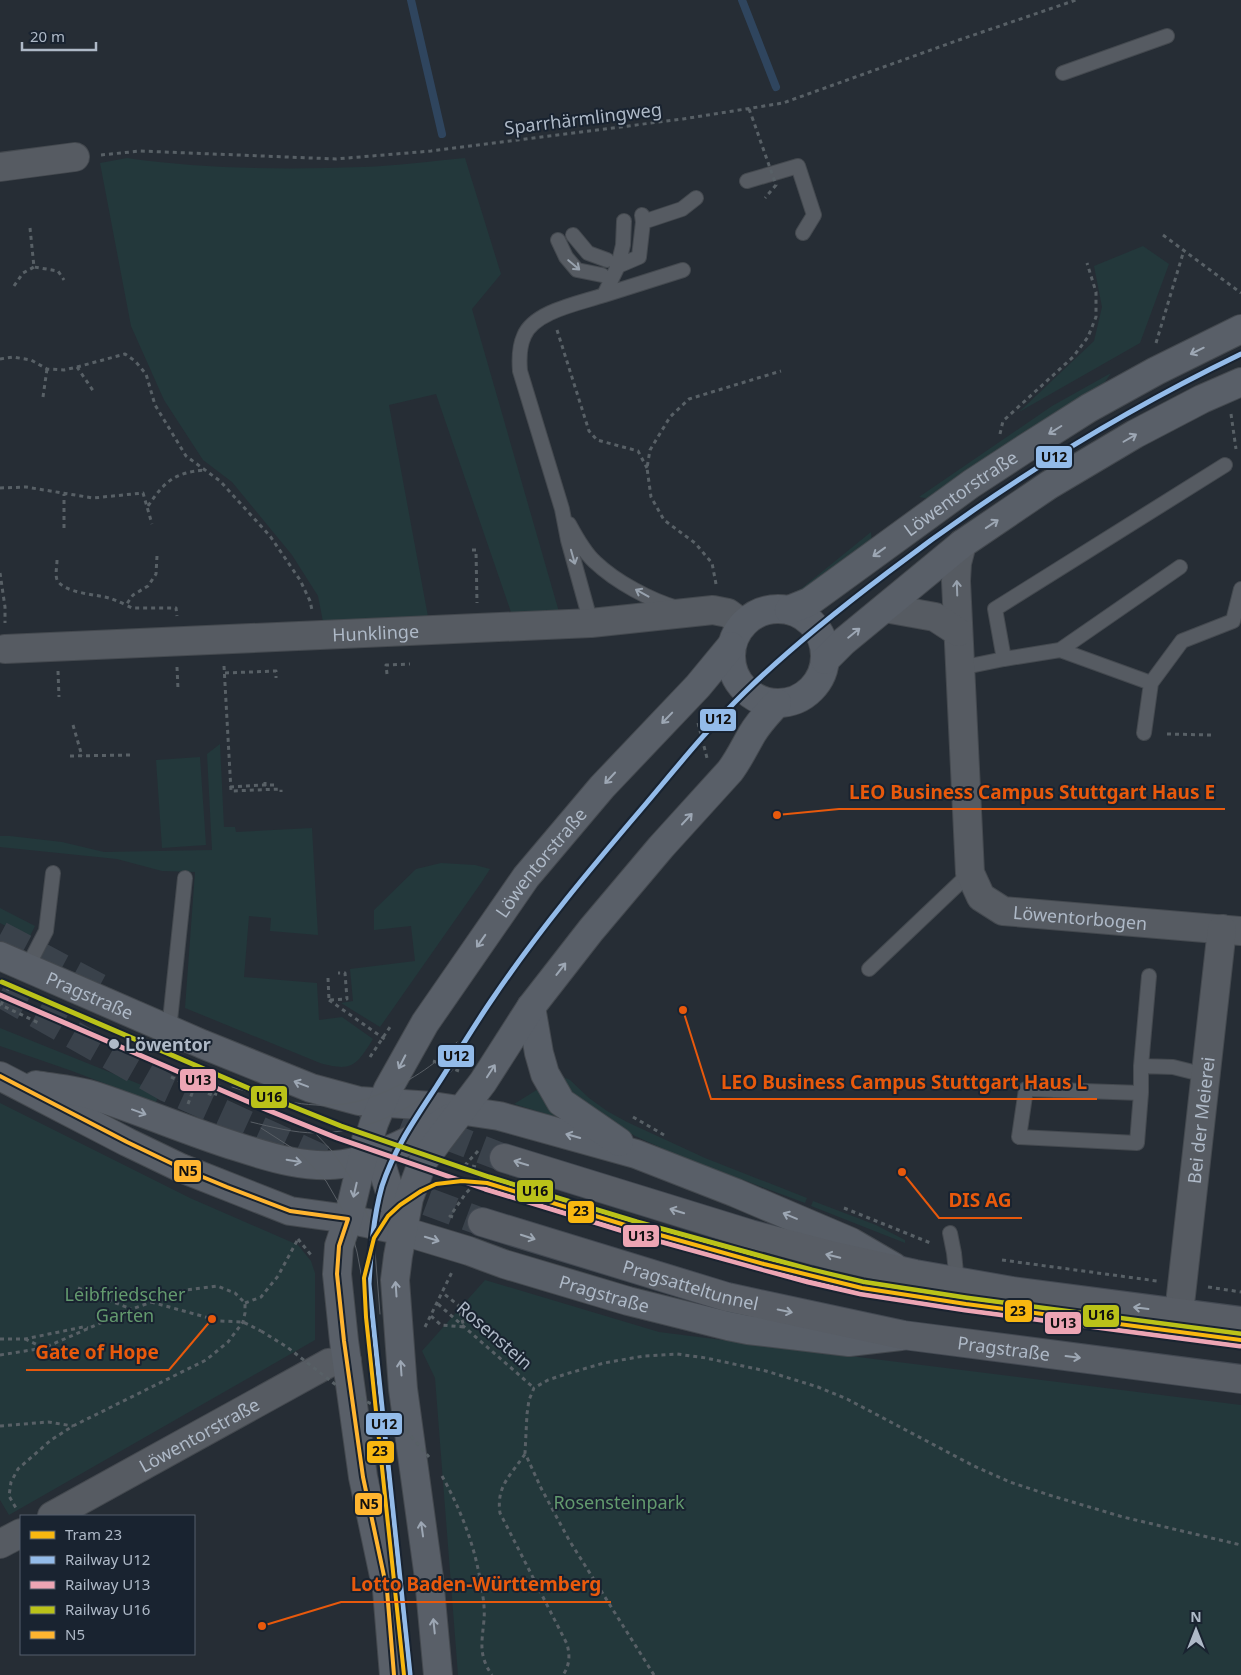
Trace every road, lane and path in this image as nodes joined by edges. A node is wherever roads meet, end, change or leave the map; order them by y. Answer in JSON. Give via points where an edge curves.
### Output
{"nodes":[{"id":1,"x":1076,"y":0,"type":"edge"},
{"id":2,"x":1167,"y":36,"type":"dead end"},
{"id":3,"x":1063,"y":73,"type":"dead end"},
{"id":4,"x":748,"y":108,"type":"junction"},
{"id":5,"x":75,"y":157,"type":"joint"},
{"id":6,"x":0,"y":166,"type":"edge"},
{"id":7,"x":747,"y":181,"type":"dead end"},
{"id":8,"x":696,"y":198,"type":"dead end"},
{"id":9,"x":765,"y":198,"type":"dead end"},
{"id":10,"x":624,"y":221,"type":"dead end"},
{"id":11,"x":30,"y":228,"type":"dead end"},
{"id":12,"x":803,"y":233,"type":"dead end"},
{"id":13,"x":573,"y":236,"type":"dead end"},
{"id":14,"x":1164,"y":236,"type":"dead end"},
{"id":15,"x":558,"y":240,"type":"dead end"},
{"id":16,"x":1184,"y":250,"type":"junction"},
{"id":17,"x":613,"y":263,"type":"junction"},
{"id":18,"x":1087,"y":263,"type":"dead end"},
{"id":19,"x":34,"y":267,"type":"junction"},
{"id":20,"x":683,"y":270,"type":"dead end"},
{"id":21,"x":602,"y":275,"type":"dead end"},
{"id":22,"x":64,"y":280,"type":"dead end"},
{"id":23,"x":14,"y":286,"type":"dead end"},
{"id":24,"x":1241,"y":293,"type":"edge"},
{"id":25,"x":604,"y":295,"type":"junction"},
{"id":26,"x":552,"y":313,"type":"junction"},
{"id":27,"x":1241,"y":329,"type":"edge"},
{"id":28,"x":1155,"y":346,"type":"dead end"},
{"id":29,"x":0,"y":359,"type":"edge"},
{"id":30,"x":77,"y":367,"type":"junction"},
{"id":31,"x":47,"y":369,"type":"junction"},
{"id":32,"x":780,"y":371,"type":"dead end"},
{"id":33,"x":94,"y":392,"type":"dead end"},
{"id":34,"x":1236,"y":394,"type":"edge"},
{"id":35,"x":43,"y":397,"type":"dead end"},
{"id":36,"x":999,"y":437,"type":"dead end"},
{"id":37,"x":1237,"y":452,"type":"dead end"},
{"id":38,"x":1225,"y":465,"type":"dead end"},
{"id":39,"x":647,"y":468,"type":"junction"},
{"id":40,"x":206,"y":470,"type":"junction"},
{"id":41,"x":0,"y":488,"type":"edge"},
{"id":42,"x":64,"y":494,"type":"junction"},
{"id":43,"x":147,"y":507,"type":"junction"},
{"id":44,"x":562,"y":510,"type":"junction"},
{"id":45,"x":152,"y":524,"type":"dead end"},
{"id":46,"x":64,"y":528,"type":"dead end"},
{"id":47,"x":962,"y":544,"type":"junction"},
{"id":48,"x":472,"y":550,"type":"dead end"},
{"id":49,"x":157,"y":556,"type":"dead end"},
{"id":50,"x":57,"y":560,"type":"dead end"},
{"id":51,"x":1180,"y":566,"type":"dead end"},
{"id":52,"x":0,"y":573,"type":"edge"},
{"id":53,"x":1241,"y":589,"type":"edge"},
{"id":54,"x":717,"y":592,"type":"dead end"},
{"id":55,"x":126,"y":605,"type":"junction"},
{"id":56,"x":145,"y":608,"type":"dead end"},
{"id":57,"x":478,"y":608,"type":"dead end"},
{"id":58,"x":885,"y":608,"type":"junction"},
{"id":59,"x":789,"y":610,"type":"junction"},
{"id":60,"x":686,"y":612,"type":"junction"},
{"id":61,"x":591,"y":623,"type":"junction"},
{"id":62,"x":958,"y":632,"type":"junction"},
{"id":63,"x":315,"y":635,"type":"junction"},
{"id":64,"x":737,"y":635,"type":"junction"},
{"id":65,"x":223,"y":639,"type":"junction"},
{"id":66,"x":1060,"y":650,"type":"junction"},
{"id":67,"x":2,"y":651,"type":"edge"},
{"id":68,"x":826,"y":660,"type":"junction"},
{"id":69,"x":1004,"y":660,"type":"junction"},
{"id":70,"x":176,"y":664,"type":"dead end"},
{"id":71,"x":410,"y":664,"type":"dead end"},
{"id":72,"x":58,"y":665,"type":"dead end"},
{"id":73,"x":960,"y":668,"type":"junction"},
{"id":74,"x":225,"y":672,"type":"junction"},
{"id":75,"x":386,"y":674,"type":"dead end"},
{"id":76,"x":276,"y":678,"type":"dead end"},
{"id":77,"x":1151,"y":683,"type":"junction"},
{"id":78,"x":178,"y":689,"type":"dead end"},
{"id":79,"x":59,"y":697,"type":"dead end"},
{"id":80,"x":777,"y":703,"type":"junction"},
{"id":81,"x":696,"y":717,"type":"dead end"},
{"id":82,"x":73,"y":725,"type":"dead end"},
{"id":83,"x":1144,"y":733,"type":"dead end"},
{"id":84,"x":1167,"y":734,"type":"dead end"},
{"id":85,"x":1211,"y":734,"type":"dead end"},
{"id":86,"x":713,"y":753,"type":"dead end"},
{"id":87,"x":132,"y":755,"type":"dead end"},
{"id":88,"x":70,"y":756,"type":"dead end"},
{"id":89,"x":82,"y":756,"type":"junction"},
{"id":90,"x":274,"y":782,"type":"dead end"},
{"id":91,"x":263,"y":784,"type":"junction"},
{"id":92,"x":230,"y":787,"type":"junction"},
{"id":93,"x":265,"y":790,"type":"junction"},
{"id":94,"x":282,"y":792,"type":"dead end"},
{"id":95,"x":53,"y":873,"type":"dead end"},
{"id":96,"x":970,"y":873,"type":"junction"},
{"id":97,"x":185,"y":878,"type":"dead end"},
{"id":98,"x":1231,"y":930,"type":"edge"},
{"id":99,"x":0,"y":956,"type":"edge"},
{"id":100,"x":27,"y":968,"type":"junction"},
{"id":101,"x":869,"y":969,"type":"dead end"},
{"id":102,"x":338,"y":973,"type":"dead end"},
{"id":103,"x":1150,"y":976,"type":"dead end"},
{"id":104,"x":328,"y":978,"type":"dead end"},
{"id":105,"x":329,"y":1000,"type":"junction"},
{"id":106,"x":531,"y":1007,"type":"junction"},
{"id":107,"x":170,"y":1030,"type":"junction"},
{"id":108,"x":382,"y":1039,"type":"junction"},
{"id":109,"x":409,"y":1050,"type":"junction"},
{"id":110,"x":370,"y":1057,"type":"dead end"},
{"id":111,"x":1141,"y":1066,"type":"junction"},
{"id":112,"x":1205,"y":1075,"type":"junction"},
{"id":113,"x":170,"y":1077,"type":"dead end"},
{"id":114,"x":5,"y":1078,"type":"edge"},
{"id":115,"x":483,"y":1082,"type":"junction"},
{"id":116,"x":194,"y":1088,"type":"dead end"},
{"id":117,"x":1141,"y":1093,"type":"junction"},
{"id":118,"x":338,"y":1096,"type":"junction"},
{"id":119,"x":382,"y":1102,"type":"junction"},
{"id":120,"x":462,"y":1110,"type":"junction"},
{"id":121,"x":630,"y":1116,"type":"dead end"},
{"id":122,"x":666,"y":1136,"type":"dead end"},
{"id":123,"x":368,"y":1153,"type":"junction"},
{"id":124,"x":636,"y":1154,"type":"junction"},
{"id":125,"x":504,"y":1158,"type":"tunnel mouth"},
{"id":126,"x":840,"y":1207,"type":"dead end"},
{"id":127,"x":348,"y":1219,"type":"junction"},
{"id":128,"x":482,"y":1222,"type":"tunnel mouth"},
{"id":129,"x":403,"y":1231,"type":"junction"},
{"id":130,"x":950,"y":1233,"type":"dead end"},
{"id":131,"x":290,"y":1236,"type":"dead end"},
{"id":132,"x":298,"y":1239,"type":"junction"},
{"id":133,"x":954,"y":1253,"type":"junction"},
{"id":134,"x":314,"y":1260,"type":"dead end"},
{"id":135,"x":997,"y":1260,"type":"dead end"},
{"id":136,"x":454,"y":1267,"type":"dead end"},
{"id":137,"x":915,"y":1274,"type":"junction"},
{"id":138,"x":957,"y":1282,"type":"junction"},
{"id":139,"x":1182,"y":1284,"type":"junction"},
{"id":140,"x":78,"y":1288,"type":"dead end"},
{"id":141,"x":1241,"y":1292,"type":"edge"},
{"id":142,"x":443,"y":1293,"type":"junction"},
{"id":143,"x":151,"y":1302,"type":"junction"},
{"id":144,"x":245,"y":1303,"type":"junction"},
{"id":145,"x":438,"y":1304,"type":"junction"},
{"id":146,"x":132,"y":1309,"type":"junction"},
{"id":147,"x":1179,"y":1313,"type":"junction"},
{"id":148,"x":432,"y":1316,"type":"junction"},
{"id":149,"x":1241,"y":1321,"type":"edge"},
{"id":150,"x":243,"y":1322,"type":"junction"},
{"id":151,"x":464,"y":1327,"type":"junction"},
{"id":152,"x":88,"y":1328,"type":"junction"},
{"id":153,"x":424,"y":1330,"type":"dead end"},
{"id":154,"x":903,"y":1336,"type":"junction"},
{"id":155,"x":0,"y":1339,"type":"edge"},
{"id":156,"x":25,"y":1339,"type":"junction"},
{"id":157,"x":44,"y":1348,"type":"junction"},
{"id":158,"x":0,"y":1355,"type":"edge"},
{"id":159,"x":347,"y":1361,"type":"junction"},
{"id":160,"x":1189,"y":1371,"type":"junction"},
{"id":161,"x":1241,"y":1379,"type":"edge"},
{"id":162,"x":1241,"y":1384,"type":"edge"},
{"id":163,"x":534,"y":1388,"type":"junction"},
{"id":164,"x":0,"y":1426,"type":"edge"},
{"id":165,"x":73,"y":1426,"type":"junction"},
{"id":166,"x":525,"y":1453,"type":"junction"},
{"id":167,"x":433,"y":1462,"type":"dead end"},
{"id":168,"x":441,"y":1473,"type":"dead end"},
{"id":169,"x":54,"y":1515,"type":"edge"},
{"id":170,"x":20,"y":1524,"type":"edge"},
{"id":171,"x":0,"y":1544,"type":"edge"},
{"id":172,"x":1241,"y":1545,"type":"edge"},
{"id":173,"x":394,"y":1675,"type":"edge"},
{"id":174,"x":438,"y":1675,"type":"edge"},
{"id":175,"x":492,"y":1675,"type":"edge"},
{"id":176,"x":563,"y":1675,"type":"edge"},
{"id":177,"x":654,"y":1675,"type":"edge"}],
"edges":[{"from":1,"to":4,"type":"path","name":"Sparrhärmlingweg","via":[[783,102]]},
{"from":2,"to":3,"type":"lane"},
{"from":4,"to":5,"type":"path","name":"Sparrhärmlingweg","via":[[431,152],[345,158],[140,152]]},
{"from":4,"to":9,"type":"path","bridge":true,"via":[[776,185]]},
{"from":5,"to":6,"type":"street"},
{"from":7,"to":12,"type":"lane","via":[[802,164],[814,215]]},
{"from":8,"to":17,"type":"lane","via":[[682,209],[643,218],[639,257]]},
{"from":10,"to":17,"type":"lane","via":[[623,245]]},
{"from":11,"to":19,"type":"path"},
{"from":13,"to":17,"type":"lane","via":[[588,253]]},
{"from":14,"to":16,"type":"path"},
{"from":15,"to":21,"type":"lane","one_way":true,"via":[[566,258],[577,270]]},
{"from":16,"to":24,"type":"path"},
{"from":16,"to":28,"type":"path"},
{"from":17,"to":25,"type":"lane"},
{"from":18,"to":36,"type":"path","via":[[1096,292],[1096,317],[1088,337],[1073,357],[1003,421]]},
{"from":19,"to":22,"type":"path","via":[[58,271]]},
{"from":19,"to":23,"type":"path","via":[[23,273]]},
{"from":20,"to":25,"type":"lane"},
{"from":25,"to":26,"type":"lane"},
{"from":26,"to":39,"type":"path","via":[[589,431],[597,440],[638,451]]},
{"from":26,"to":44,"type":"lane","via":[[544,316],[524,335],[519,357],[520,371]]},
{"from":27,"to":59,"type":"main road","name":"Löwentorstraße","one_way":true,"via":[[1156,371],[1082,413],[971,484],[808,602]]},
{"from":29,"to":31,"type":"path","via":[[31,360]]},
{"from":30,"to":31,"type":"path"},
{"from":30,"to":33,"type":"path"},
{"from":30,"to":40,"type":"path","via":[[125,354],[146,374],[155,405],[186,456]]},
{"from":31,"to":35,"type":"path"},
{"from":32,"to":39,"type":"path","via":[[689,399],[670,417],[650,450]]},
{"from":34,"to":37,"type":"path"},
{"from":47,"to":34,"type":"main road","one_way":true,"via":[[1049,485],[1135,434],[1202,399]]},
{"from":38,"to":69,"type":"lane","via":[[995,608]]},
{"from":39,"to":54,"type":"path","via":[[651,497],[664,520],[695,543],[712,563]]},
{"from":40,"to":43,"type":"path","via":[[174,477]]},
{"from":40,"to":63,"type":"path","via":[[270,536],[300,580],[310,601]]},
{"from":41,"to":42,"type":"path","via":[[26,487]]},
{"from":42,"to":43,"type":"path","via":[[93,498],[143,493]]},
{"from":42,"to":46,"type":"path"},
{"from":43,"to":45,"type":"path"},
{"from":60,"to":44,"type":"lane","one_way":true,"via":[[620,581],[595,562]]},
{"from":44,"to":61,"type":"lane","one_way":true},
{"from":47,"to":58,"type":"main road"},
{"from":62,"to":47,"type":"street","name":"Löwentorbogen","one_way":true,"via":[[956,573]]},
{"from":48,"to":57,"type":"path","via":[[476,550]]},
{"from":49,"to":55,"type":"path","via":[[156,574],[148,586],[133,595]]},
{"from":50,"to":55,"type":"path","via":[[56,575],[64,586]]},
{"from":51,"to":66,"type":"lane"},
{"from":52,"to":67,"type":"path","via":[[6,607]]},
{"from":53,"to":77,"type":"lane","via":[[1233,621],[1182,641]]},
{"from":55,"to":56,"type":"path"},
{"from":58,"to":62,"type":"street","via":[[935,618]]},
{"from":68,"to":58,"type":"main road","one_way":true},
{"from":59,"to":64,"type":"main road","name":"Löwentorstraße","via":[[772,608],[756,613]]},
{"from":59,"to":68,"type":"main road","name":"Löwentorstraße","via":[[813,624],[821,635]]},
{"from":60,"to":61,"type":"street","name":"Hunklinge"},
{"from":60,"to":64,"type":"street","name":"Hunklinge","via":[[713,610],[728,613]]},
{"from":61,"to":63,"type":"street","name":"Hunklinge"},
{"from":62,"to":73,"type":"street","name":"Löwentorbogen"},
{"from":63,"to":65,"type":"street","name":"Hunklinge"},
{"from":64,"to":80,"type":"main road","via":[[732,668],[742,687],[764,701]]},
{"from":64,"to":109,"type":"main road","name":"Löwentorstraße","one_way":true,"via":[[698,686],[591,800],[526,877]]},
{"from":65,"to":67,"type":"street","name":"Hunklinge"},
{"from":65,"to":74,"type":"path"},
{"from":66,"to":69,"type":"lane"},
{"from":66,"to":77,"type":"lane"},
{"from":68,"to":80,"type":"main road","via":[[810,691],[794,700]]},
{"from":69,"to":73,"type":"lane"},
{"from":70,"to":78,"type":"path"},
{"from":71,"to":75,"type":"path","via":[[386,665]]},
{"from":72,"to":79,"type":"path"},
{"from":73,"to":96,"type":"street","name":"Löwentorbogen"},
{"from":74,"to":76,"type":"path","via":[[276,671]]},
{"from":74,"to":92,"type":"path"},
{"from":77,"to":83,"type":"lane"},
{"from":106,"to":80,"type":"main road","one_way":true,"via":[[642,870],[730,771],[752,733]]},
{"from":81,"to":86,"type":"path","via":[[707,758]]},
{"from":82,"to":89,"type":"path"},
{"from":84,"to":85,"type":"path"},
{"from":87,"to":89,"type":"path"},
{"from":88,"to":89,"type":"path"},
{"from":90,"to":91,"type":"path","bridge":true,"via":[[274,785]]},
{"from":91,"to":92,"type":"path"},
{"from":91,"to":93,"type":"path"},
{"from":92,"to":93,"type":"path","via":[[231,791]]},
{"from":93,"to":94,"type":"path","via":[[282,789]]},
{"from":95,"to":100,"type":"lane","via":[[46,932]]},
{"from":96,"to":98,"type":"street","name":"Löwentorbogen","via":[[981,897],[1003,911]]},
{"from":96,"to":101,"type":"lane"},
{"from":97,"to":107,"type":"lane"},
{"from":98,"to":112,"type":"street","name":"Bei der Meierei"},
{"from":99,"to":100,"type":"main road","name":"Pragstraße"},
{"from":100,"to":107,"type":"main road","name":"Pragstraße"},
{"from":102,"to":105,"type":"path","via":[[345,973],[347,999]]},
{"from":103,"to":111,"type":"lane"},
{"from":104,"to":105,"type":"path"},
{"from":105,"to":108,"type":"path"},
{"from":115,"to":106,"type":"main road","one_way":true},
{"from":106,"to":124,"type":"main road","via":[[545,1074],[561,1102]]},
{"from":118,"to":107,"type":"main road","name":"Pragstraße","one_way":true},
{"from":108,"to":109,"type":"path"},
{"from":108,"to":110,"type":"path"},
{"from":109,"to":115,"type":"path"},
{"from":109,"to":119,"type":"main road","name":"Löwentorstraße","one_way":true},
{"from":111,"to":112,"type":"lane","via":[[1173,1067]]},
{"from":111,"to":117,"type":"lane"},
{"from":112,"to":139,"type":"street","name":"Bei der Meierei"},
{"from":113,"to":116,"type":"path"},
{"from":114,"to":123,"type":"main road","one_way":true,"via":[[94,1095],[205,1137],[280,1159],[312,1165],[341,1164]]},
{"from":114,"to":127,"type":"main road","name":"Pragstraße","via":[[127,1142],[219,1184],[290,1211]]},
{"from":115,"to":120,"type":"main road"},
{"from":117,"to":117,"type":"lane","via":[[1026,1089],[1019,1136],[1137,1143]]},
{"from":118,"to":119,"type":"main road","name":"Pragstraße"},
{"from":118,"to":123,"type":"main road","via":[[351,1113]]},
{"from":119,"to":120,"type":"main road","name":"Pragstraße"},
{"from":119,"to":123,"type":"main road","name":"Löwentorstraße"},
{"from":120,"to":123,"type":"main road","via":[[437,1126]]},
{"from":124,"to":120,"type":"main road","name":"Pragstraße","one_way":true,"via":[[519,1120]]},
{"from":120,"to":129,"type":"main road","via":[[423,1161],[409,1198]]},
{"from":121,"to":122,"type":"path"},
{"from":123,"to":127,"type":"main road","name":"Löwentorstraße","one_way":true},
{"from":123,"to":129,"type":"main road","via":[[382,1167]]},
{"from":137,"to":124,"type":"main road","name":"Pragstraße","one_way":true,"via":[[886,1263],[833,1234]]},
{"from":137,"to":125,"type":"main road","name":"Pragstraße","one_way":true,"via":[[750,1234]]},
{"from":126,"to":133,"type":"path"},
{"from":127,"to":129,"type":"main road","name":"Pragstraße"},
{"from":127,"to":159,"type":"main road","name":"Löwentorstraße","via":[[339,1246],[337,1274]]},
{"from":128,"to":154,"type":"main road","name":"Pragsatteltunnel","one_way":true,"via":[[728,1297]]},
{"from":129,"to":154,"type":"main road","name":"Pragstraße","one_way":true,"via":[[628,1301],[728,1326],[849,1342]]},
{"from":174,"to":129,"type":"main road","one_way":true,"via":[[429,1578],[403,1389],[395,1280]]},
{"from":130,"to":133,"type":"lane"},
{"from":131,"to":132,"type":"path"},
{"from":132,"to":134,"type":"path"},
{"from":132,"to":144,"type":"path","via":[[278,1276],[261,1297]]},
{"from":133,"to":138,"type":"lane"},
{"from":135,"to":139,"type":"path"},
{"from":136,"to":142,"type":"path"},
{"from":137,"to":138,"type":"main road","name":"Pragstraße"},
{"from":147,"to":138,"type":"main road","name":"Pragstraße","one_way":true},
{"from":139,"to":141,"type":"path"},
{"from":139,"to":147,"type":"street","name":"Bei der Meierei"},
{"from":140,"to":146,"type":"path"},
{"from":142,"to":145,"type":"path"},
{"from":142,"to":151,"type":"path","via":[[458,1305]]},
{"from":143,"to":144,"type":"path","via":[[186,1290],[217,1286],[235,1293]]},
{"from":143,"to":146,"type":"path"},
{"from":143,"to":150,"type":"path","via":[[220,1321]]},
{"from":144,"to":150,"type":"path"},
{"from":145,"to":148,"type":"path"},
{"from":145,"to":151,"type":"path","name":"Rosenstein"},
{"from":146,"to":152,"type":"path"},
{"from":147,"to":149,"type":"main road","name":"Pragstraße"},
{"from":148,"to":151,"type":"path","via":[[441,1325]]},
{"from":148,"to":153,"type":"path"},
{"from":150,"to":165,"type":"path","via":[[228,1342],[206,1360]]},
{"from":150,"to":167,"type":"path","bridge":true,"via":[[287,1347],[336,1385],[377,1407],[402,1426]]},
{"from":151,"to":163,"type":"path","name":"Rosenstein"},
{"from":152,"to":156,"type":"path","via":[[83,1326]]},
{"from":152,"to":157,"type":"path"},
{"from":154,"to":160,"type":"main road","name":"Pragstraße","one_way":true},
{"from":155,"to":156,"type":"path"},
{"from":156,"to":157,"type":"path"},
{"from":157,"to":158,"type":"path"},
{"from":159,"to":169,"type":"street","name":"Löwentorstraße","via":[[329,1363]]},
{"from":159,"to":173,"type":"main road","name":"Löwentorstraße","via":[[362,1477],[386,1590]]},
{"from":160,"to":161,"type":"main road"},
{"from":160,"to":162,"type":"main road","name":"Pragstraße"},
{"from":163,"to":166,"type":"path","via":[[526,1414]]},
{"from":163,"to":172,"type":"path","via":[[566,1374],[644,1356],[677,1354],[766,1371],[847,1399],[1010,1482],[1123,1516]]},
{"from":164,"to":165,"type":"path","via":[[48,1422]]},
{"from":165,"to":170,"type":"path","via":[[51,1440],[18,1469],[11,1482],[9,1496]]},
{"from":166,"to":176,"type":"path","via":[[500,1492],[498,1503],[500,1513],[567,1644],[570,1655]]},
{"from":166,"to":177,"type":"path","via":[[569,1540]]},
{"from":168,"to":175,"type":"path","via":[[461,1515],[474,1554],[484,1601],[481,1652]]},
{"from":170,"to":171,"type":"street"}]}
